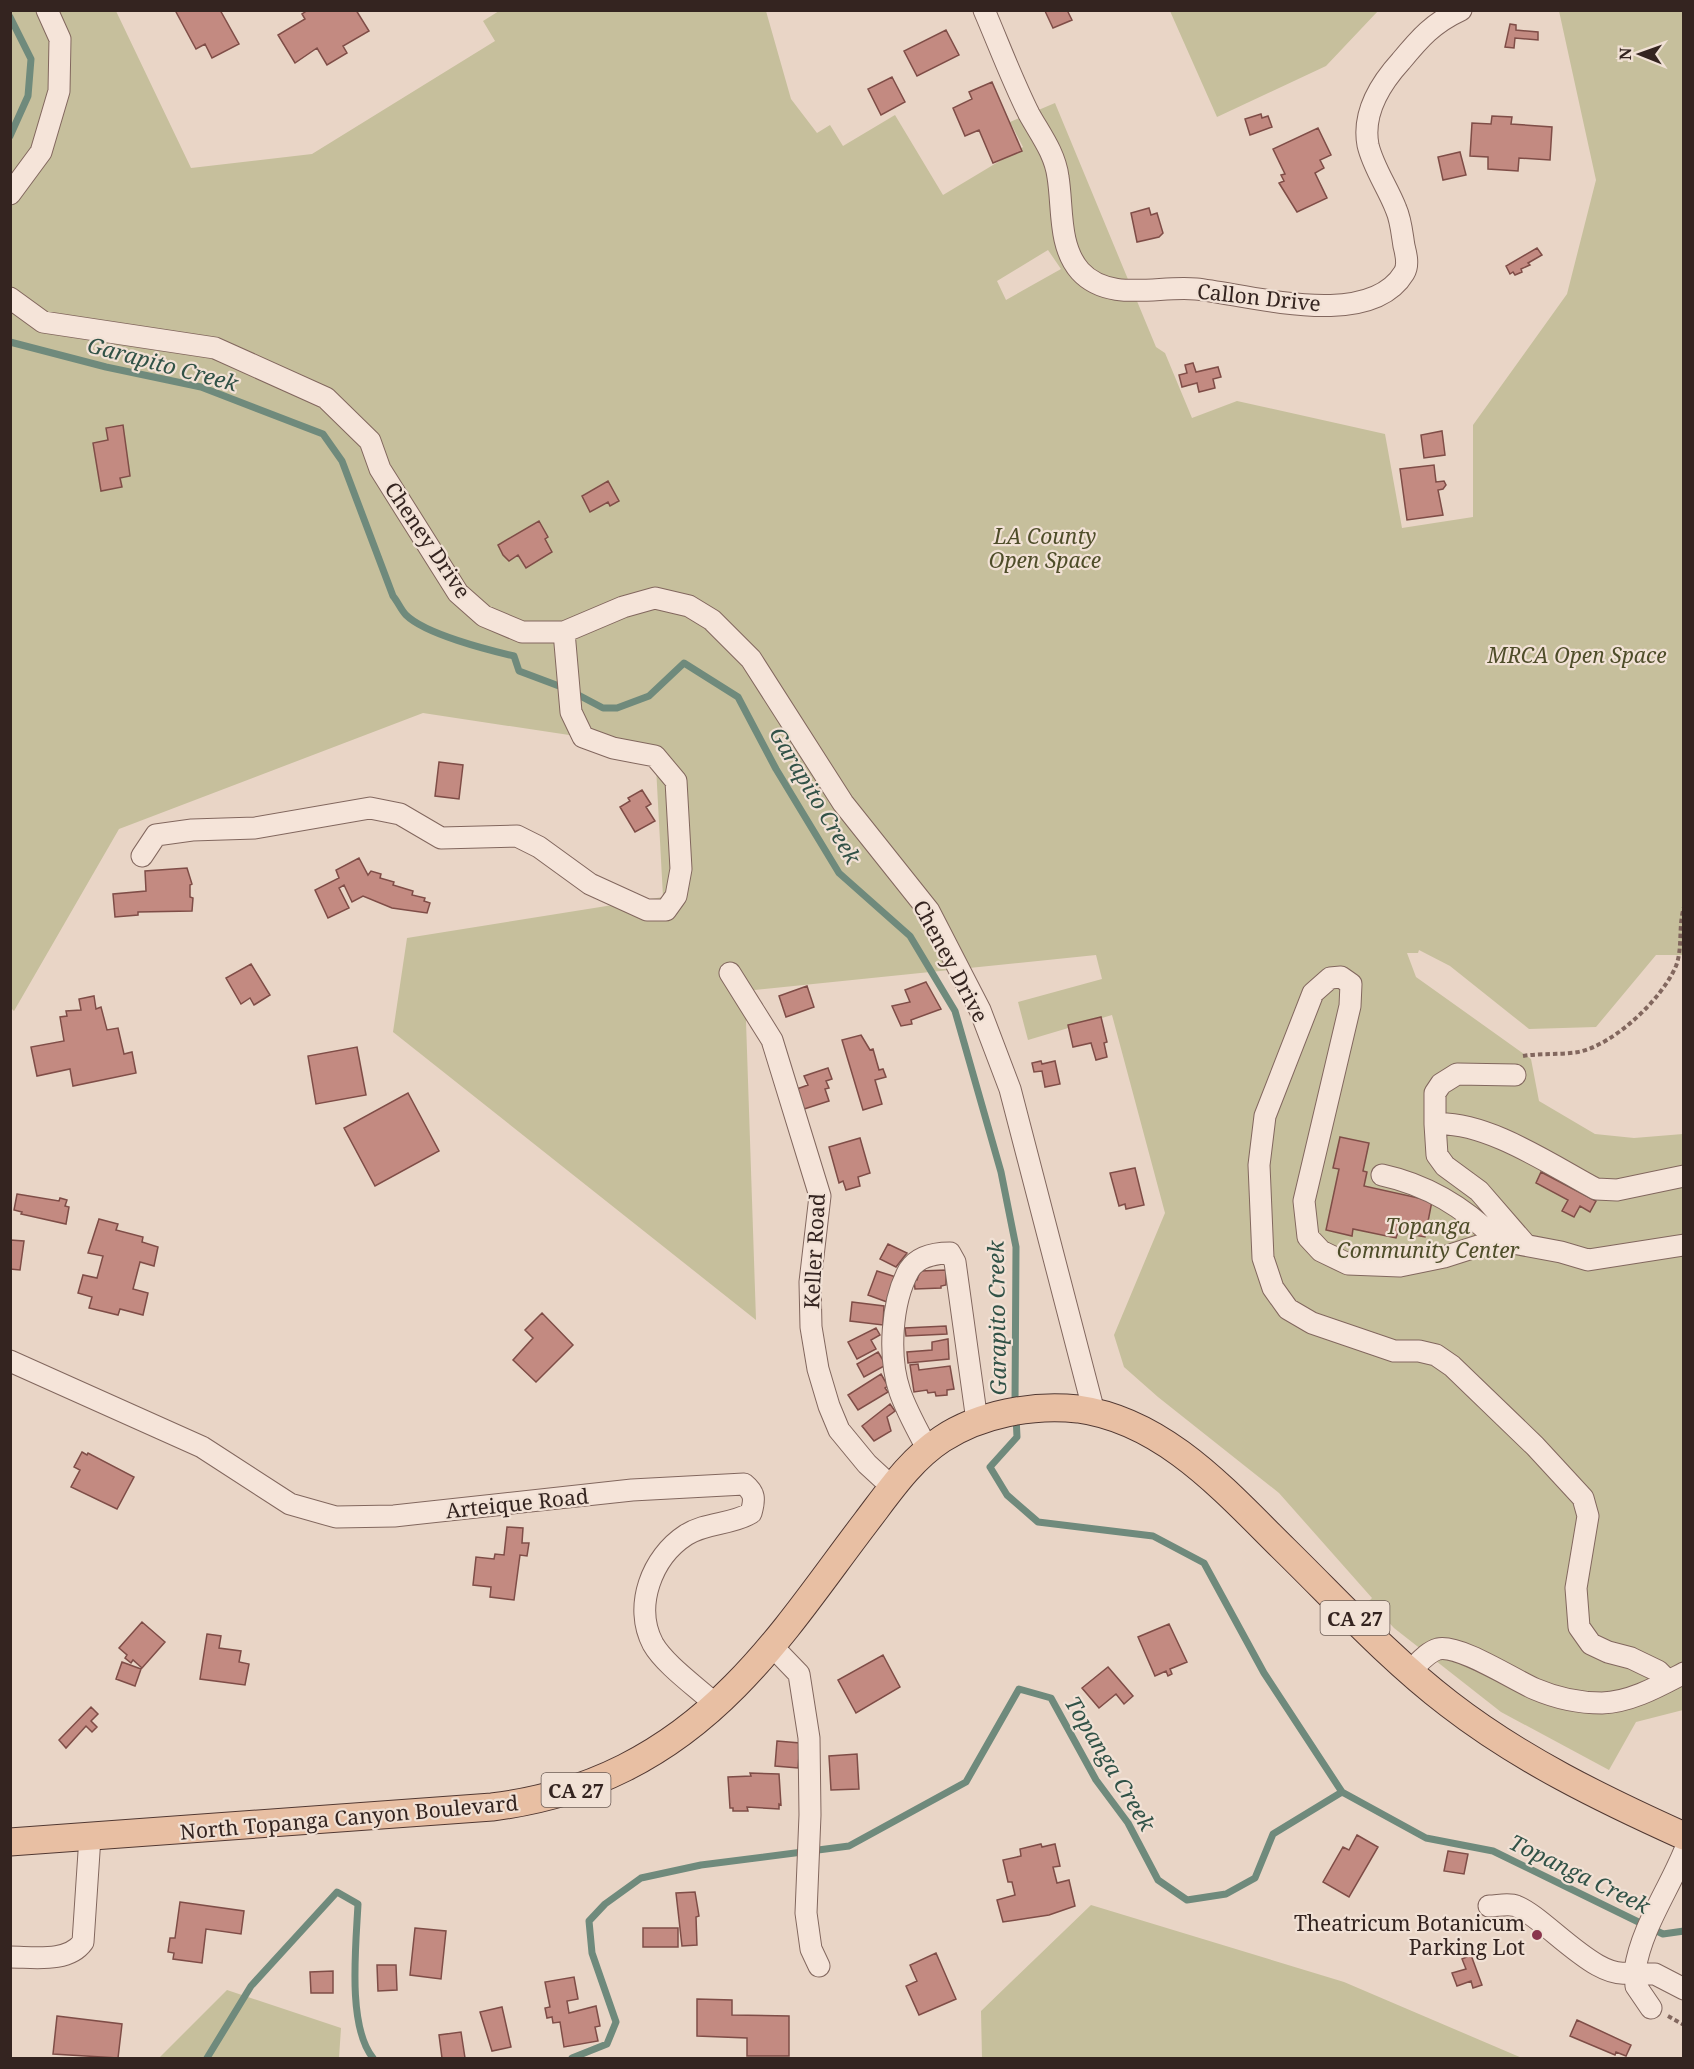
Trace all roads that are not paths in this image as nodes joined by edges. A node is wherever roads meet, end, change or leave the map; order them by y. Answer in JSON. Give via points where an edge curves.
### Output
{"nodes":[{"id":1,"x":47,"y":10,"type":"edge"},
{"id":2,"x":984,"y":10,"type":"edge"},
{"id":3,"x":1461,"y":10,"type":"edge"},
{"id":4,"x":10,"y":194,"type":"edge"},
{"id":5,"x":10,"y":298,"type":"edge"},
{"id":6,"x":564,"y":632,"type":"junction"},
{"id":7,"x":142,"y":856,"type":"dead end"},
{"id":8,"x":730,"y":973,"type":"dead end"},
{"id":9,"x":1505,"y":1074,"type":"road end"},
{"id":10,"x":1435,"y":1124,"type":"junction"},
{"id":11,"x":1382,"y":1175,"type":"dead end"},
{"id":12,"x":1683,"y":1176,"type":"edge"},
{"id":13,"x":1497,"y":1240,"type":"junction"},
{"id":14,"x":1525,"y":1244,"type":"junction"},
{"id":15,"x":1683,"y":1245,"type":"edge"},
{"id":16,"x":10,"y":1361,"type":"edge"},
{"id":17,"x":1094,"y":1412,"type":"junction"},
{"id":18,"x":984,"y":1419,"type":"junction"},
{"id":19,"x":928,"y":1450,"type":"junction"},
{"id":20,"x":892,"y":1487,"type":"junction"},
{"id":21,"x":771,"y":1646,"type":"junction"},
{"id":22,"x":1409,"y":1672,"type":"junction"},
{"id":23,"x":1676,"y":1677,"type":"edge"},
{"id":24,"x":716,"y":1705,"type":"junction"},
{"id":25,"x":1683,"y":1836,"type":"edge"},
{"id":26,"x":90,"y":1837,"type":"junction"},
{"id":27,"x":10,"y":1842,"type":"edge"},
{"id":28,"x":1683,"y":1852,"type":"edge"},
{"id":29,"x":1489,"y":1906,"type":"dead end"},
{"id":30,"x":10,"y":1957,"type":"edge"},
{"id":31,"x":819,"y":1966,"type":"dead end"},
{"id":32,"x":1635,"y":1970,"type":"junction"},
{"id":33,"x":1683,"y":1989,"type":"edge"},
{"id":34,"x":1651,"y":2008,"type":"dead end"}],
"edges":[{"from":1,"to":4,"type":"street","via":[[60,39],[59,91],[41,152]]},
{"from":2,"to":3,"type":"street","name":"Callon Drive","via":[[1057,167],[1065,238],[1071,257],[1084,275],[1120,290],[1194,289],[1307,306],[1375,297],[1391,289],[1405,272],[1407,264],[1397,211],[1368,144],[1369,114],[1385,78],[1418,40],[1437,21]]},
{"from":5,"to":6,"type":"street","name":"Cheney Drive","via":[[43,322],[215,348],[326,398],[370,441],[380,469],[458,593],[484,616],[522,632]]},
{"from":6,"to":7,"type":"street","via":[[571,712],[583,737],[655,756],[676,781],[681,869],[676,896],[666,910],[647,910],[590,884],[517,836],[441,838],[400,814],[370,808],[255,828],[156,835]]},
{"from":6,"to":17,"type":"street","name":"Cheney Drive","via":[[655,598],[689,606],[712,620],[751,659],[843,803],[929,911],[980,1010],[1010,1089]]},
{"from":8,"to":20,"type":"street","name":"Keller Road","via":[[772,1040],[820,1196],[810,1282],[811,1327],[829,1406],[839,1430]]},
{"from":9,"to":10,"type":"street","via":[[1457,1074],[1441,1084],[1435,1094]]},
{"from":10,"to":12,"type":"street","via":[[1455,1123],[1487,1133],[1596,1189],[1617,1190]]},
{"from":10,"to":14,"type":"street","via":[[1437,1155],[1445,1166],[1479,1191]]},
{"from":11,"to":13,"type":"street","via":[[1406,1180],[1448,1199]]},
{"from":13,"to":14,"type":"street"},
{"from":13,"to":23,"type":"street","via":[[1400,1266],[1348,1264],[1322,1251],[1308,1237],[1304,1201],[1350,1006],[1351,984],[1341,977],[1330,978],[1313,993],[1265,1116],[1259,1165],[1263,1258],[1273,1288],[1288,1309],[1312,1323],[1394,1351],[1436,1355],[1535,1446],[1583,1498],[1588,1516],[1576,1588],[1579,1627],[1591,1644]]},
{"from":14,"to":15,"type":"street","via":[[1588,1260]]},
{"from":16,"to":24,"type":"street","name":"Arteique Road","via":[[202,1447],[290,1504],[336,1517],[394,1516],[632,1490],[744,1484],[752,1490],[755,1500],[751,1513],[685,1536],[662,1558],[646,1593],[646,1622],[654,1646]]},
{"from":17,"to":18,"type":"main road","name":"North Topanga Canyon Boulevard","number":"CA 27","via":[[1059,1408]]},
{"from":17,"to":22,"type":"main road","name":"North Topanga Canyon Boulevard","number":"CA 27","via":[[1148,1434],[1205,1472]]},
{"from":18,"to":19,"type":"main road","name":"North Topanga Canyon Boulevard","number":"CA 27","via":[[951,1433]]},
{"from":18,"to":19,"type":"street","via":[[955,1262],[950,1253],[936,1253],[920,1259],[910,1269],[893,1327],[899,1391]]},
{"from":19,"to":20,"type":"main road","name":"North Topanga Canyon Boulevard","number":"CA 27"},
{"from":20,"to":21,"type":"main road","name":"North Topanga Canyon Boulevard","number":"CA 27"},
{"from":21,"to":24,"type":"main road","name":"North Topanga Canyon Boulevard","number":"CA 27"},
{"from":21,"to":31,"type":"street","via":[[799,1674],[809,1738],[808,1938]]},
{"from":22,"to":23,"type":"street","via":[[1431,1652],[1446,1649],[1551,1695],[1597,1703],[1625,1699]]},
{"from":22,"to":25,"type":"main road","name":"North Topanga Canyon Boulevard","number":"CA 27","via":[[1514,1748]]},
{"from":24,"to":26,"type":"main road","name":"North Topanga Canyon Boulevard","number":"CA 27","via":[[675,1738],[628,1767],[575,1791],[548,1798],[492,1807]]},
{"from":26,"to":27,"type":"main road","name":"North Topanga Canyon Boulevard","number":"CA 27"},
{"from":26,"to":30,"type":"street","via":[[83,1942],[76,1952],[66,1955]]},
{"from":28,"to":32,"type":"street","via":[[1639,1947]]},
{"from":29,"to":32,"type":"street","via":[[1514,1904],[1610,1971]]},
{"from":32,"to":33,"type":"street","via":[[1655,1974]]},
{"from":32,"to":34,"type":"street","via":[[1636,1986]]}]}
